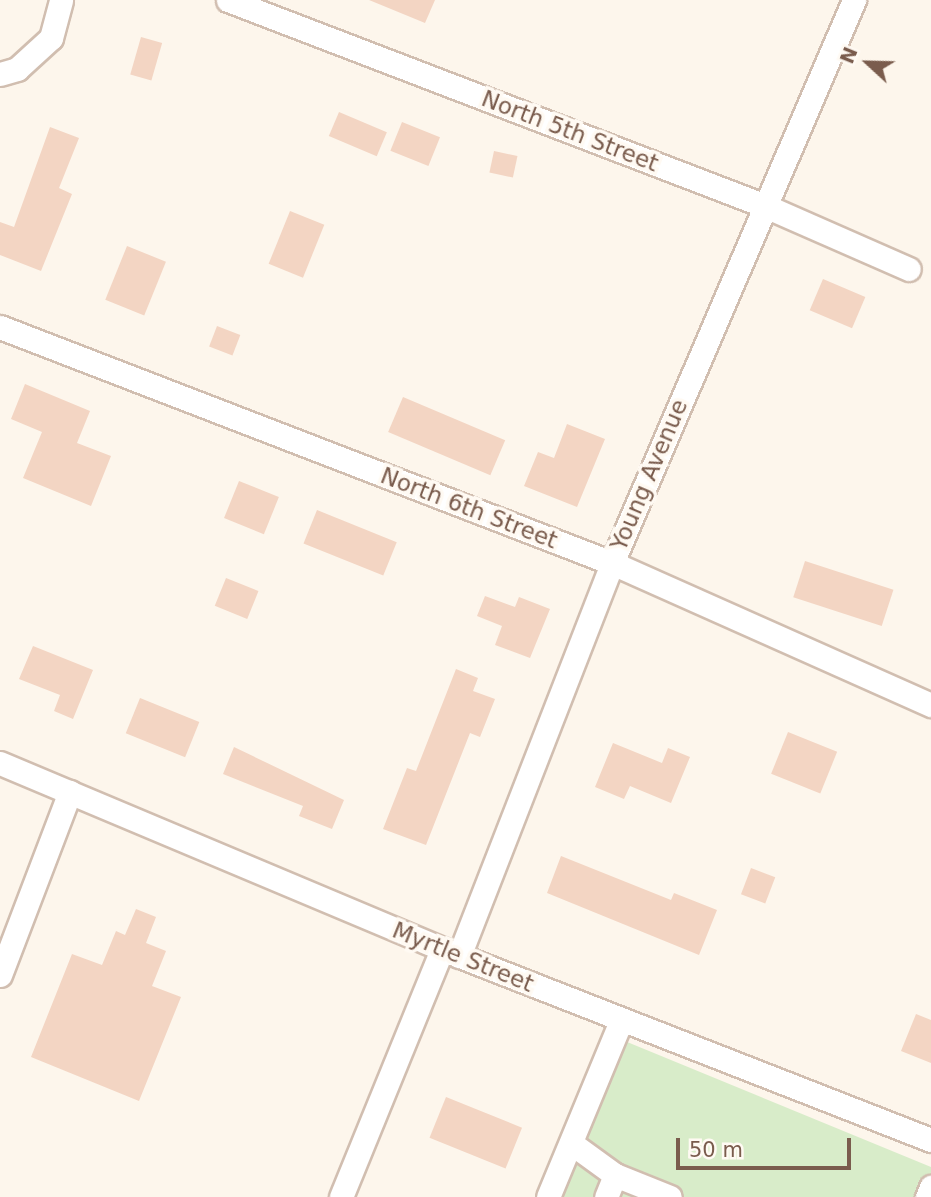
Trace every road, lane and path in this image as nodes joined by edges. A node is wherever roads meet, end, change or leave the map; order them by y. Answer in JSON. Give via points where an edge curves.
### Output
{"nodes":[{"id":1,"x":61,"y":0,"type":"edge"},
{"id":2,"x":228,"y":0,"type":"edge"},
{"id":3,"x":854,"y":0,"type":"edge"},
{"id":4,"x":0,"y":74,"type":"edge"},
{"id":5,"x":763,"y":205,"type":"junction"},
{"id":6,"x":909,"y":268,"type":"dead end"},
{"id":7,"x":0,"y":327,"type":"edge"},
{"id":8,"x":612,"y":563,"type":"junction"},
{"id":9,"x":931,"y":705,"type":"edge"},
{"id":10,"x":0,"y":763,"type":"edge"},
{"id":11,"x":71,"y":792,"type":"junction"},
{"id":12,"x":451,"y":953,"type":"junction"},
{"id":13,"x":0,"y":975,"type":"edge"},
{"id":14,"x":621,"y":1021,"type":"junction"},
{"id":15,"x":931,"y":1140,"type":"edge"},
{"id":16,"x":571,"y":1143,"type":"junction"},
{"id":17,"x":615,"y":1175,"type":"junction"},
{"id":18,"x":931,"y":1187,"type":"edge"},
{"id":19,"x":341,"y":1197,"type":"edge"},
{"id":20,"x":548,"y":1197,"type":"edge"},
{"id":21,"x":606,"y":1197,"type":"edge"},
{"id":22,"x":670,"y":1197,"type":"edge"},
{"id":23,"x":927,"y":1197,"type":"edge"}],
"edges":[{"from":1,"to":4,"type":"street","via":[[51,38],[18,69]]},
{"from":2,"to":5,"type":"street","name":"North 5th Street"},
{"from":3,"to":5,"type":"street","name":"Young Avenue"},
{"from":5,"to":6,"type":"street","name":"North 5th Street"},
{"from":5,"to":8,"type":"street","name":"Young Avenue"},
{"from":7,"to":8,"type":"street","name":"North 6th Street"},
{"from":8,"to":9,"type":"street","name":"North 6th Street"},
{"from":8,"to":12,"type":"street","name":"Young Avenue"},
{"from":10,"to":11,"type":"street","name":"Myrtle Street"},
{"from":11,"to":12,"type":"street","name":"Myrtle Street"},
{"from":11,"to":13,"type":"street"},
{"from":12,"to":14,"type":"street","name":"Myrtle Street"},
{"from":12,"to":19,"type":"street","name":"Young Avenue"},
{"from":14,"to":15,"type":"street","name":"Myrtle Street"},
{"from":14,"to":16,"type":"street"},
{"from":16,"to":17,"type":"street"},
{"from":16,"to":20,"type":"street"},
{"from":17,"to":21,"type":"street"},
{"from":17,"to":22,"type":"street"},
{"from":18,"to":23,"type":"street"}]}
